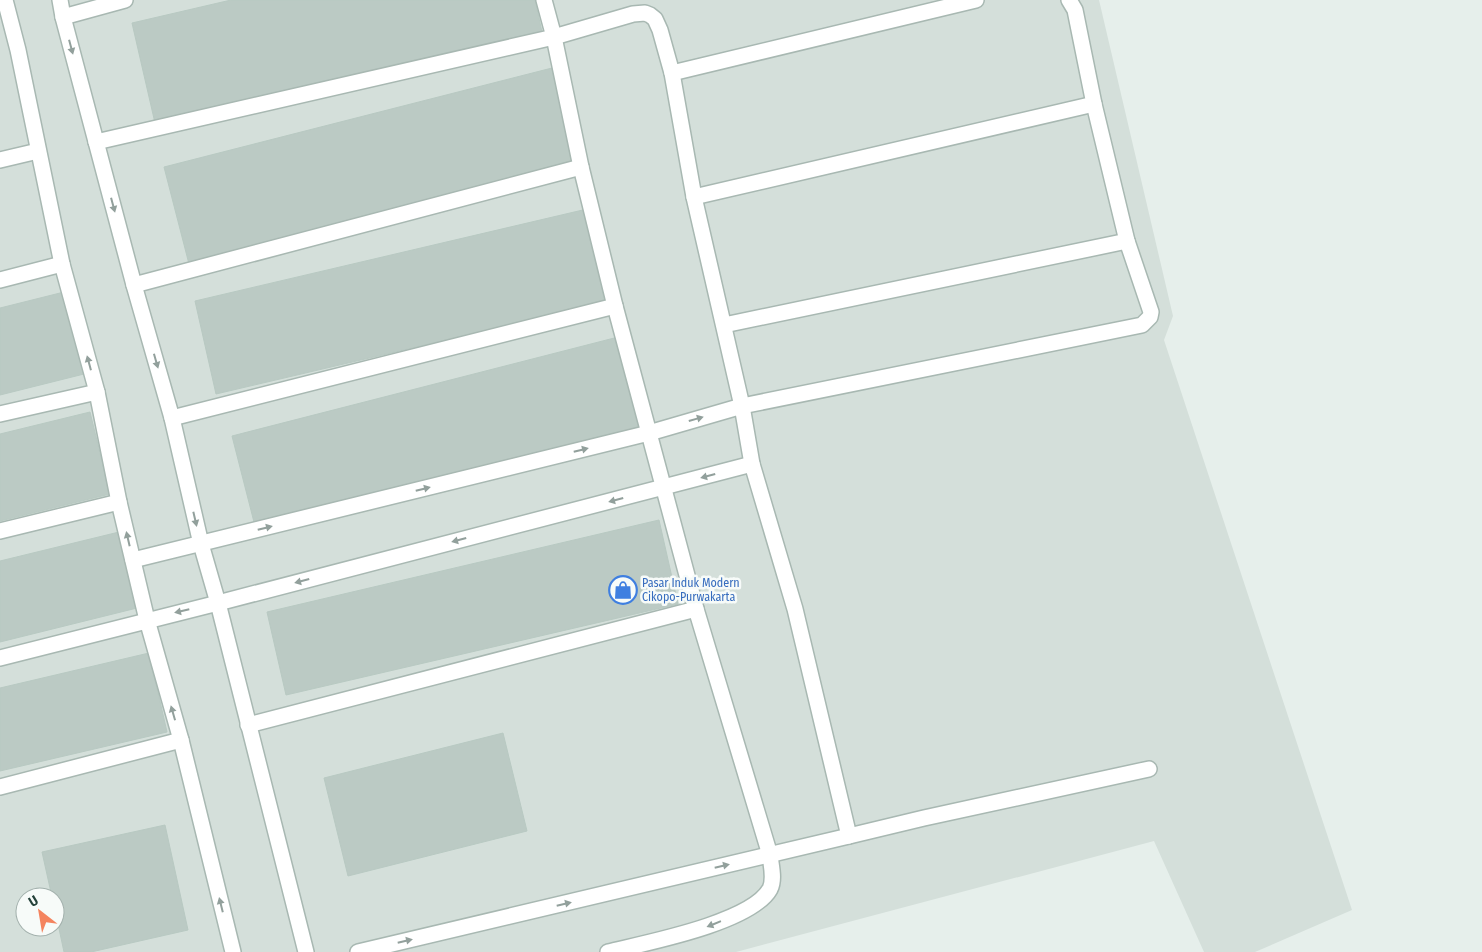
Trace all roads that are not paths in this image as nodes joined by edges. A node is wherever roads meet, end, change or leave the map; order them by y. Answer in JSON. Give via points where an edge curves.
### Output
{"nodes":[{"id":1,"x":6,"y":0,"type":"edge"},
{"id":2,"x":60,"y":0,"type":"edge"},
{"id":3,"x":125,"y":0,"type":"edge"},
{"id":4,"x":544,"y":0,"type":"edge"},
{"id":5,"x":976,"y":0,"type":"edge"},
{"id":6,"x":1069,"y":0,"type":"edge"},
{"id":7,"x":63,"y":17,"type":"junction"},
{"id":8,"x":554,"y":37,"type":"junction"},
{"id":9,"x":672,"y":73,"type":"junction"},
{"id":10,"x":1094,"y":104,"type":"junction"},
{"id":11,"x":96,"y":142,"type":"junction"},
{"id":12,"x":38,"y":150,"type":"junction"},
{"id":13,"x":0,"y":160,"type":"edge"},
{"id":14,"x":581,"y":167,"type":"junction"},
{"id":15,"x":694,"y":197,"type":"junction"},
{"id":16,"x":1127,"y":241,"type":"junction"},
{"id":17,"x":62,"y":264,"type":"junction"},
{"id":18,"x":0,"y":280,"type":"edge"},
{"id":19,"x":134,"y":285,"type":"junction"},
{"id":20,"x":615,"y":306,"type":"junction"},
{"id":21,"x":724,"y":325,"type":"junction"},
{"id":22,"x":97,"y":392,"type":"junction"},
{"id":23,"x":742,"y":406,"type":"junction"},
{"id":24,"x":0,"y":414,"type":"edge"},
{"id":25,"x":172,"y":418,"type":"junction"},
{"id":26,"x":650,"y":433,"type":"junction"},
{"id":27,"x":752,"y":464,"type":"junction"},
{"id":28,"x":664,"y":487,"type":"junction"},
{"id":29,"x":119,"y":502,"type":"junction"},
{"id":30,"x":0,"y":531,"type":"edge"},
{"id":31,"x":202,"y":544,"type":"junction"},
{"id":32,"x":133,"y":560,"type":"junction"},
{"id":33,"x":218,"y":603,"type":"junction"},
{"id":34,"x":696,"y":610,"type":"junction"},
{"id":35,"x":147,"y":620,"type":"junction"},
{"id":36,"x":0,"y":658,"type":"edge"},
{"id":37,"x":248,"y":725,"type":"junction"},
{"id":38,"x":181,"y":740,"type":"junction"},
{"id":39,"x":1149,"y":769,"type":"dead end"},
{"id":40,"x":0,"y":787,"type":"edge"},
{"id":41,"x":849,"y":836,"type":"junction"},
{"id":42,"x":770,"y":855,"type":"junction"},
{"id":43,"x":233,"y":952,"type":"edge"},
{"id":44,"x":306,"y":952,"type":"edge"},
{"id":45,"x":358,"y":952,"type":"edge"},
{"id":46,"x":608,"y":952,"type":"edge"}],
"edges":[{"from":1,"to":12,"type":"lane"},
{"from":2,"to":7,"type":"lane"},
{"from":3,"to":7,"type":"lane"},
{"from":4,"to":8,"type":"lane"},
{"from":5,"to":9,"type":"lane"},
{"from":6,"to":10,"type":"lane","via":[[1075,10]]},
{"from":7,"to":11,"type":"lane","one_way":true},
{"from":8,"to":9,"type":"lane","via":[[633,14],[650,14],[660,30]]},
{"from":8,"to":11,"type":"lane"},
{"from":8,"to":14,"type":"lane"},
{"from":9,"to":15,"type":"lane"},
{"from":10,"to":15,"type":"lane"},
{"from":10,"to":16,"type":"lane"},
{"from":11,"to":19,"type":"lane","one_way":true},
{"from":12,"to":13,"type":"lane"},
{"from":12,"to":17,"type":"lane"},
{"from":14,"to":19,"type":"lane"},
{"from":14,"to":20,"type":"lane"},
{"from":15,"to":21,"type":"lane"},
{"from":16,"to":21,"type":"lane"},
{"from":16,"to":23,"type":"lane","via":[[1151,312],[1142,326]]},
{"from":17,"to":18,"type":"lane"},
{"from":22,"to":17,"type":"lane","one_way":true},
{"from":19,"to":25,"type":"lane","one_way":true},
{"from":20,"to":25,"type":"lane"},
{"from":20,"to":26,"type":"lane"},
{"from":21,"to":23,"type":"lane"},
{"from":22,"to":24,"type":"lane"},
{"from":22,"to":29,"type":"lane"},
{"from":26,"to":23,"type":"lane","one_way":true},
{"from":23,"to":27,"type":"lane"},
{"from":25,"to":31,"type":"lane","one_way":true},
{"from":26,"to":28,"type":"lane"},
{"from":31,"to":26,"type":"lane","one_way":true},
{"from":27,"to":28,"type":"lane","one_way":true},
{"from":27,"to":41,"type":"lane","via":[[795,609]]},
{"from":28,"to":33,"type":"lane","one_way":true},
{"from":28,"to":34,"type":"lane"},
{"from":29,"to":30,"type":"lane"},
{"from":32,"to":29,"type":"lane","one_way":true},
{"from":31,"to":32,"type":"lane"},
{"from":31,"to":33,"type":"lane"},
{"from":32,"to":35,"type":"lane"},
{"from":33,"to":35,"type":"lane","one_way":true},
{"from":33,"to":37,"type":"lane"},
{"from":34,"to":37,"type":"lane"},
{"from":34,"to":42,"type":"lane"},
{"from":35,"to":36,"type":"lane"},
{"from":38,"to":35,"type":"lane","one_way":true},
{"from":37,"to":44,"type":"lane"},
{"from":38,"to":40,"type":"lane"},
{"from":43,"to":38,"type":"lane","one_way":true},
{"from":39,"to":41,"type":"lane"},
{"from":41,"to":42,"type":"lane"},
{"from":45,"to":42,"type":"lane","one_way":true},
{"from":42,"to":46,"type":"lane","one_way":true,"via":[[773,880],[770,888],[748,909],[709,926]]}]}
